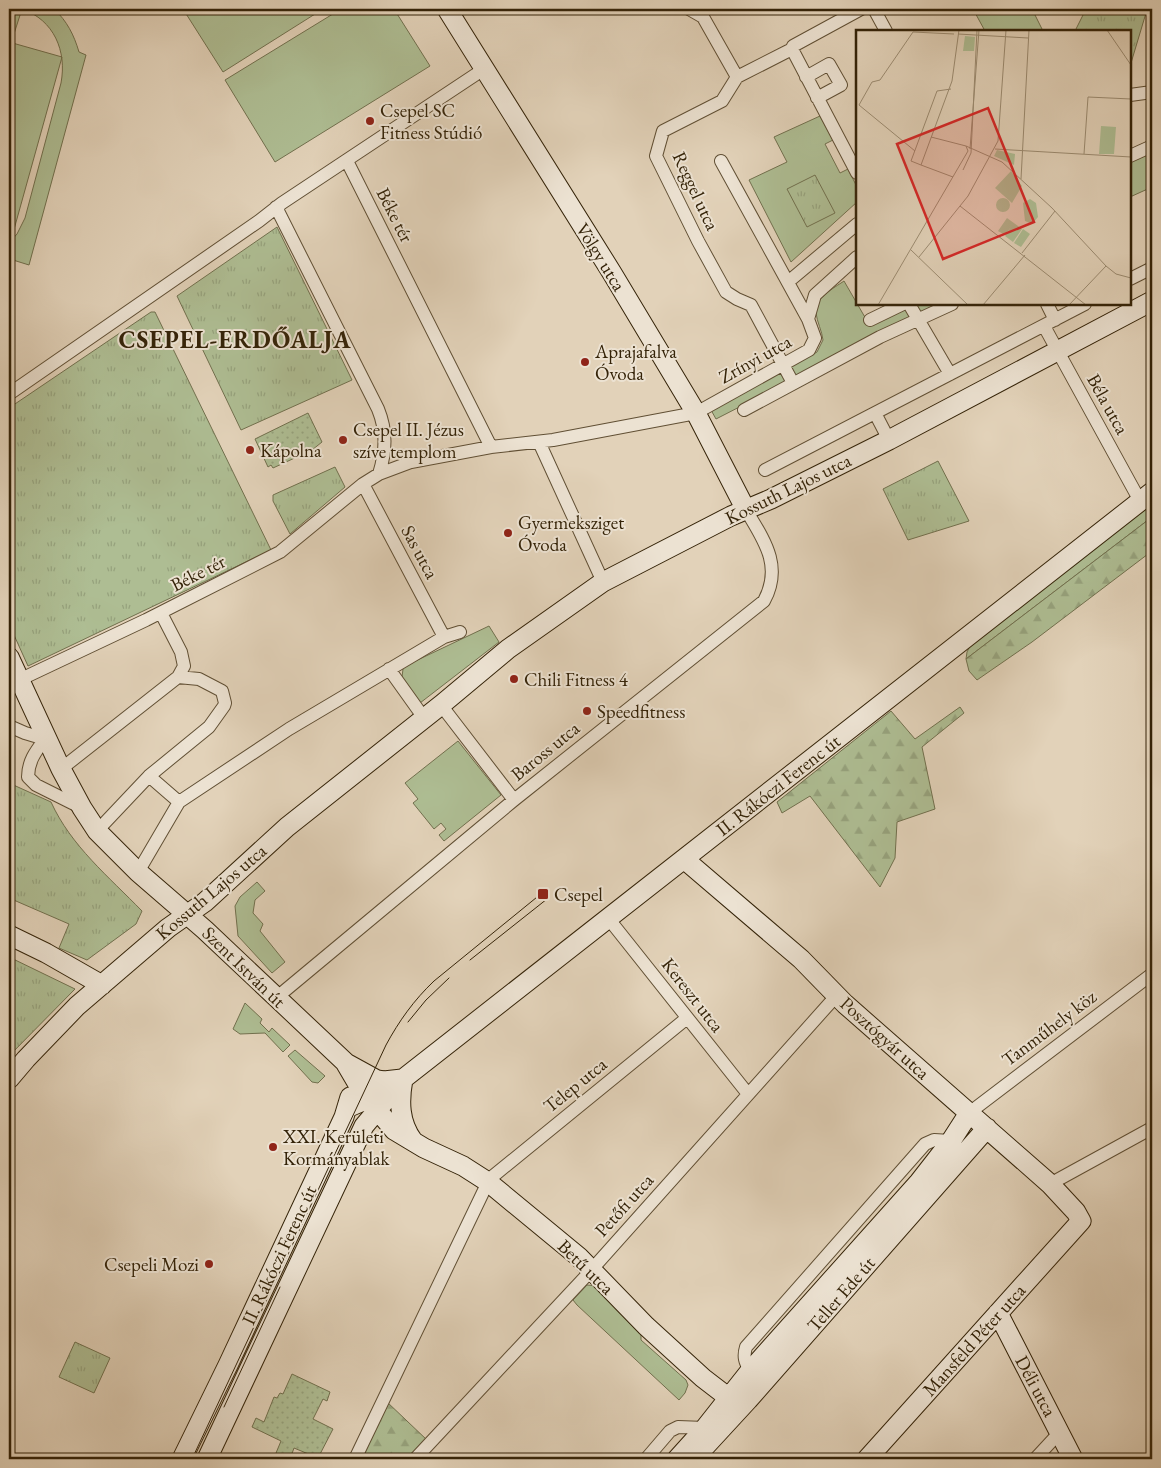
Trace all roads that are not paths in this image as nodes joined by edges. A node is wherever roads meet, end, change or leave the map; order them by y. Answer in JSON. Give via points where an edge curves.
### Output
{"nodes":[{"id":1,"x":447,"y":9,"type":"edge"},
{"id":2,"x":689,"y":9,"type":"edge"},
{"id":3,"x":861,"y":9,"type":"edge"},
{"id":4,"x":874,"y":9,"type":"edge"},
{"id":5,"x":885,"y":30,"type":"edge"},
{"id":6,"x":792,"y":49,"type":"junction"},
{"id":7,"x":484,"y":69,"type":"junction"},
{"id":8,"x":737,"y":77,"type":"junction"},
{"id":9,"x":806,"y":77,"type":"junction"},
{"id":10,"x":1152,"y":92,"type":"edge"},
{"id":11,"x":1131,"y":95,"type":"edge"},
{"id":12,"x":817,"y":98,"type":"junction"},
{"id":13,"x":1152,"y":146,"type":"edge"},
{"id":14,"x":1131,"y":156,"type":"edge"},
{"id":15,"x":347,"y":161,"type":"junction"},
{"id":16,"x":720,"y":161,"type":"dead end"},
{"id":17,"x":856,"y":171,"type":"edge"},
{"id":18,"x":276,"y":207,"type":"junction"},
{"id":19,"x":856,"y":225,"type":"edge"},
{"id":20,"x":856,"y":258,"type":"edge"},
{"id":21,"x":1152,"y":268,"type":"edge"},
{"id":22,"x":1131,"y":279,"type":"edge"},
{"id":23,"x":788,"y":282,"type":"junction"},
{"id":24,"x":1152,"y":301,"type":"edge"},
{"id":25,"x":901,"y":305,"type":"edge"},
{"id":26,"x":910,"y":305,"type":"edge"},
{"id":27,"x":950,"y":305,"type":"edge"},
{"id":28,"x":1047,"y":305,"type":"edge"},
{"id":29,"x":1083,"y":305,"type":"edge"},
{"id":30,"x":808,"y":319,"type":"junction"},
{"id":31,"x":870,"y":320,"type":"dead end"},
{"id":32,"x":917,"y":320,"type":"junction"},
{"id":33,"x":1049,"y":323,"type":"junction"},
{"id":34,"x":1058,"y":351,"type":"junction"},
{"id":35,"x":784,"y":364,"type":"junction"},
{"id":36,"x":950,"y":374,"type":"junction"},
{"id":37,"x":793,"y":383,"type":"junction"},
{"id":38,"x":9,"y":394,"type":"edge"},
{"id":39,"x":744,"y":410,"type":"dead end"},
{"id":40,"x":696,"y":413,"type":"junction"},
{"id":41,"x":875,"y":413,"type":"junction"},
{"id":42,"x":889,"y":440,"type":"junction"},
{"id":43,"x":540,"y":442,"type":"junction"},
{"id":44,"x":490,"y":447,"type":"junction"},
{"id":45,"x":765,"y":470,"type":"dead end"},
{"id":46,"x":379,"y":474,"type":"junction"},
{"id":47,"x":363,"y":484,"type":"junction"},
{"id":48,"x":1146,"y":496,"type":"edge"},
{"id":49,"x":746,"y":510,"type":"junction"},
{"id":50,"x":603,"y":582,"type":"junction"},
{"id":51,"x":161,"y":613,"type":"junction"},
{"id":52,"x":460,"y":632,"type":"dead end"},
{"id":53,"x":444,"y":637,"type":"junction"},
{"id":54,"x":9,"y":657,"type":"edge"},
{"id":55,"x":389,"y":669,"type":"junction"},
{"id":56,"x":178,"y":677,"type":"junction"},
{"id":57,"x":20,"y":680,"type":"junction"},
{"id":58,"x":441,"y":705,"type":"junction"},
{"id":59,"x":424,"y":718,"type":"junction"},
{"id":60,"x":9,"y":726,"type":"edge"},
{"id":61,"x":46,"y":739,"type":"junction"},
{"id":62,"x":61,"y":769,"type":"junction"},
{"id":63,"x":149,"y":776,"type":"junction"},
{"id":64,"x":514,"y":800,"type":"junction"},
{"id":65,"x":179,"y":802,"type":"junction"},
{"id":66,"x":82,"y":808,"type":"junction"},
{"id":67,"x":97,"y":831,"type":"junction"},
{"id":68,"x":684,"y":859,"type":"junction"},
{"id":69,"x":138,"y":872,"type":"junction"},
{"id":70,"x":187,"y":914,"type":"junction"},
{"id":71,"x":608,"y":918,"type":"junction"},
{"id":72,"x":9,"y":935,"type":"edge"},
{"id":73,"x":1152,"y":974,"type":"edge"},
{"id":74,"x":102,"y":985,"type":"junction"},
{"id":75,"x":837,"y":995,"type":"junction"},
{"id":76,"x":276,"y":998,"type":"junction"},
{"id":77,"x":687,"y":1018,"type":"junction"},
{"id":78,"x":346,"y":1063,"type":"junction"},
{"id":79,"x":9,"y":1079,"type":"edge"},
{"id":80,"x":403,"y":1079,"type":"junction"},
{"id":81,"x":748,"y":1094,"type":"junction"},
{"id":82,"x":372,"y":1104,"type":"junction"},
{"id":83,"x":347,"y":1108,"type":"junction"},
{"id":84,"x":970,"y":1113,"type":"junction"},
{"id":85,"x":987,"y":1128,"type":"junction"},
{"id":86,"x":1152,"y":1128,"type":"edge"},
{"id":87,"x":394,"y":1130,"type":"junction"},
{"id":88,"x":356,"y":1143,"type":"junction"},
{"id":89,"x":414,"y":1143,"type":"junction"},
{"id":90,"x":488,"y":1182,"type":"junction"},
{"id":91,"x":1050,"y":1184,"type":"junction"},
{"id":92,"x":1081,"y":1221,"type":"joint"},
{"id":93,"x":592,"y":1270,"type":"junction"},
{"id":94,"x":998,"y":1313,"type":"junction"},
{"id":95,"x":728,"y":1398,"type":"junction"},
{"id":96,"x":748,"y":1400,"type":"junction"},
{"id":97,"x":705,"y":1428,"type":"junction"},
{"id":98,"x":1060,"y":1432,"type":"junction"},
{"id":99,"x":417,"y":1458,"type":"edge"},
{"id":100,"x":182,"y":1459,"type":"edge"},
{"id":101,"x":207,"y":1459,"type":"edge"},
{"id":102,"x":355,"y":1459,"type":"edge"},
{"id":103,"x":646,"y":1459,"type":"edge"},
{"id":104,"x":677,"y":1459,"type":"edge"},
{"id":105,"x":694,"y":1459,"type":"edge"},
{"id":106,"x":867,"y":1459,"type":"edge"},
{"id":107,"x":1035,"y":1459,"type":"edge"},
{"id":108,"x":1073,"y":1459,"type":"edge"}],
"edges":[{"from":1,"to":7,"type":"street","name":"Völgy utca"},
{"from":2,"to":8,"type":"street","via":[[703,17]]},
{"from":3,"to":6,"type":"street"},
{"from":4,"to":5,"type":"street"},
{"from":6,"to":8,"type":"street"},
{"from":6,"to":9,"type":"street"},
{"from":7,"to":15,"type":"street"},
{"from":7,"to":40,"type":"street","name":"Völgy utca"},
{"from":8,"to":35,"type":"street","name":"Reggel utca","via":[[722,101],[663,131],[656,156],[726,292],[751,305]]},
{"from":9,"to":12,"type":"street"},
{"from":9,"to":12,"type":"street","via":[[829,64],[837,78],[841,86]]},
{"from":10,"to":11,"type":"street"},
{"from":12,"to":17,"type":"street"},
{"from":13,"to":14,"type":"street"},
{"from":15,"to":18,"type":"street"},
{"from":15,"to":44,"type":"street","name":"Béke tér"},
{"from":16,"to":23,"type":"street"},
{"from":18,"to":38,"type":"street"},
{"from":18,"to":46,"type":"street","via":[[378,409],[386,440]]},
{"from":19,"to":23,"type":"street"},
{"from":20,"to":30,"type":"street","name":"Zrínyi utca","via":[[815,295]]},
{"from":21,"to":22,"type":"street"},
{"from":23,"to":30,"type":"street"},
{"from":24,"to":34,"type":"street","name":"Kossuth Lajos utca"},
{"from":25,"to":31,"type":"street"},
{"from":26,"to":32,"type":"street"},
{"from":27,"to":32,"type":"street"},
{"from":28,"to":33,"type":"street","name":"Béla utca"},
{"from":29,"to":33,"type":"street","name":"Kossuth Lajos utca"},
{"from":30,"to":35,"type":"street","name":"Zrínyi utca","via":[[814,334],[812,346]]},
{"from":32,"to":36,"type":"street"},
{"from":32,"to":37,"type":"street"},
{"from":33,"to":34,"type":"street","name":"Béla utca"},
{"from":33,"to":36,"type":"street","name":"Kossuth Lajos utca"},
{"from":34,"to":42,"type":"street","name":"Kossuth Lajos utca"},
{"from":34,"to":48,"type":"street","name":"Béla utca"},
{"from":35,"to":37,"type":"street","name":"Reggel utca"},
{"from":35,"to":40,"type":"street","name":"Zrínyi utca"},
{"from":36,"to":41,"type":"street","name":"Kossuth Lajos utca"},
{"from":37,"to":39,"type":"street"},
{"from":40,"to":43,"type":"street","name":"Béke tér"},
{"from":40,"to":49,"type":"street","name":"Völgy utca"},
{"from":41,"to":42,"type":"street"},
{"from":41,"to":45,"type":"street","name":"Kossuth Lajos utca"},
{"from":42,"to":49,"type":"street","name":"Kossuth Lajos utca"},
{"from":43,"to":44,"type":"street","name":"Béke tér"},
{"from":43,"to":50,"type":"street"},
{"from":44,"to":46,"type":"street","name":"Béke tér","via":[[411,462]]},
{"from":46,"to":47,"type":"street","name":"Béke tér"},
{"from":47,"to":51,"type":"street","name":"Béke tér","via":[[280,552]]},
{"from":47,"to":53,"type":"street","name":"Sas utca"},
{"from":48,"to":68,"type":"street","name":"II. Rákóczi Ferenc út"},
{"from":49,"to":50,"type":"street","name":"Kossuth Lajos utca"},
{"from":49,"to":64,"type":"street","name":"Baross utca","via":[[767,546],[772,566],[772,580],[764,601]]},
{"from":50,"to":58,"type":"street","name":"Kossuth Lajos utca","via":[[508,649]]},
{"from":51,"to":56,"type":"street","via":[[181,652],[184,666]]},
{"from":51,"to":57,"type":"street","name":"Béke tér"},
{"from":52,"to":53,"type":"street"},
{"from":53,"to":55,"type":"street"},
{"from":54,"to":57,"type":"street","name":"Szent István út"},
{"from":55,"to":59,"type":"street"},
{"from":55,"to":65,"type":"street","via":[[289,729]]},
{"from":56,"to":62,"type":"street"},
{"from":56,"to":63,"type":"street","via":[[199,679],[215,687],[222,692],[225,703],[209,726]]},
{"from":57,"to":61,"type":"street","name":"Szent István út"},
{"from":58,"to":59,"type":"street","name":"Kossuth Lajos utca"},
{"from":58,"to":64,"type":"street"},
{"from":59,"to":70,"type":"street","name":"Kossuth Lajos utca","via":[[287,827],[205,902]]},
{"from":60,"to":61,"type":"street"},
{"from":61,"to":62,"type":"street","name":"Szent István út"},
{"from":61,"to":66,"type":"street","via":[[34,753],[28,777],[36,785]]},
{"from":62,"to":66,"type":"street","name":"Szent István út"},
{"from":63,"to":65,"type":"street"},
{"from":63,"to":67,"type":"street"},
{"from":64,"to":76,"type":"street","name":"Baross utca"},
{"from":65,"to":69,"type":"street"},
{"from":66,"to":67,"type":"street","name":"Szent István út"},
{"from":67,"to":69,"type":"street","name":"Szent István út"},
{"from":68,"to":71,"type":"street","name":"II. Rákóczi Ferenc út"},
{"from":68,"to":75,"type":"street","name":"Posztógyár utca","via":[[801,959]]},
{"from":69,"to":70,"type":"street","name":"Szent István út"},
{"from":70,"to":74,"type":"street","name":"Kossuth Lajos utca"},
{"from":70,"to":76,"type":"street","name":"Szent István út"},
{"from":71,"to":77,"type":"street","name":"Kereszt utca"},
{"from":71,"to":80,"type":"street","name":"II. Rákóczi Ferenc út"},
{"from":72,"to":74,"type":"street"},
{"from":73,"to":84,"type":"street","name":"Tanműhely köz"},
{"from":74,"to":79,"type":"street","name":"Kossuth Lajos utca","via":[[54,1028]]},
{"from":75,"to":81,"type":"street","name":"Petőfi utca"},
{"from":75,"to":84,"type":"street","name":"Posztógyár utca"},
{"from":76,"to":78,"type":"street","name":"Szent István út"},
{"from":77,"to":81,"type":"street","name":"Kereszt utca"},
{"from":77,"to":90,"type":"street","name":"Telep utca","via":[[496,1172]]},
{"from":78,"to":80,"type":"street","name":"Szent István út","via":[[376,1080]]},
{"from":78,"to":82,"type":"street","name":"Szent István út"},
{"from":78,"to":83,"type":"street","via":[[351,1089]]},
{"from":80,"to":82,"type":"street","name":"II. Rákóczi Ferenc út","via":[[379,1094]]},
{"from":80,"to":89,"type":"street","via":[[402,1122]]},
{"from":81,"to":93,"type":"street","name":"Petőfi utca"},
{"from":82,"to":83,"type":"street","name":"II. Rákóczi Ferenc út"},
{"from":82,"to":87,"type":"street","name":"Betű utca"},
{"from":82,"to":88,"type":"street","name":"II. Rákóczi Ferenc út"},
{"from":83,"to":100,"type":"street","name":"II. Rákóczi Ferenc út"},
{"from":84,"to":85,"type":"street","name":"Posztógyár utca"},
{"from":84,"to":95,"type":"street","name":"Teller Ede út","via":[[919,1182]]},
{"from":85,"to":91,"type":"street","name":"Posztógyár utca"},
{"from":85,"to":96,"type":"street","name":"Teller Ede út"},
{"from":86,"to":91,"type":"street"},
{"from":87,"to":88,"type":"street","via":[[376,1129]]},
{"from":87,"to":89,"type":"street","name":"Betű utca"},
{"from":88,"to":101,"type":"street","name":"II. Rákóczi Ferenc út"},
{"from":89,"to":90,"type":"street","name":"Betű utca"},
{"from":90,"to":93,"type":"street","name":"Betű utca"},
{"from":90,"to":102,"type":"street"},
{"from":91,"to":92,"type":"street","name":"Posztógyár utca"},
{"from":92,"to":94,"type":"street","name":"Mansfeld Péter utca"},
{"from":93,"to":95,"type":"street","name":"Betű utca","via":[[646,1326]]},
{"from":93,"to":99,"type":"street","name":"Petőfi utca"},
{"from":94,"to":98,"type":"street","name":"Déli utca"},
{"from":94,"to":106,"type":"street","name":"Mansfeld Péter utca"},
{"from":95,"to":96,"type":"street"},
{"from":95,"to":97,"type":"street","name":"Teller Ede út"},
{"from":96,"to":105,"type":"street","name":"Teller Ede út"},
{"from":97,"to":103,"type":"street","via":[[678,1427],[670,1431]]},
{"from":97,"to":104,"type":"street","name":"Teller Ede út"},
{"from":98,"to":107,"type":"street"},
{"from":98,"to":108,"type":"street","name":"Déli utca"}]}
